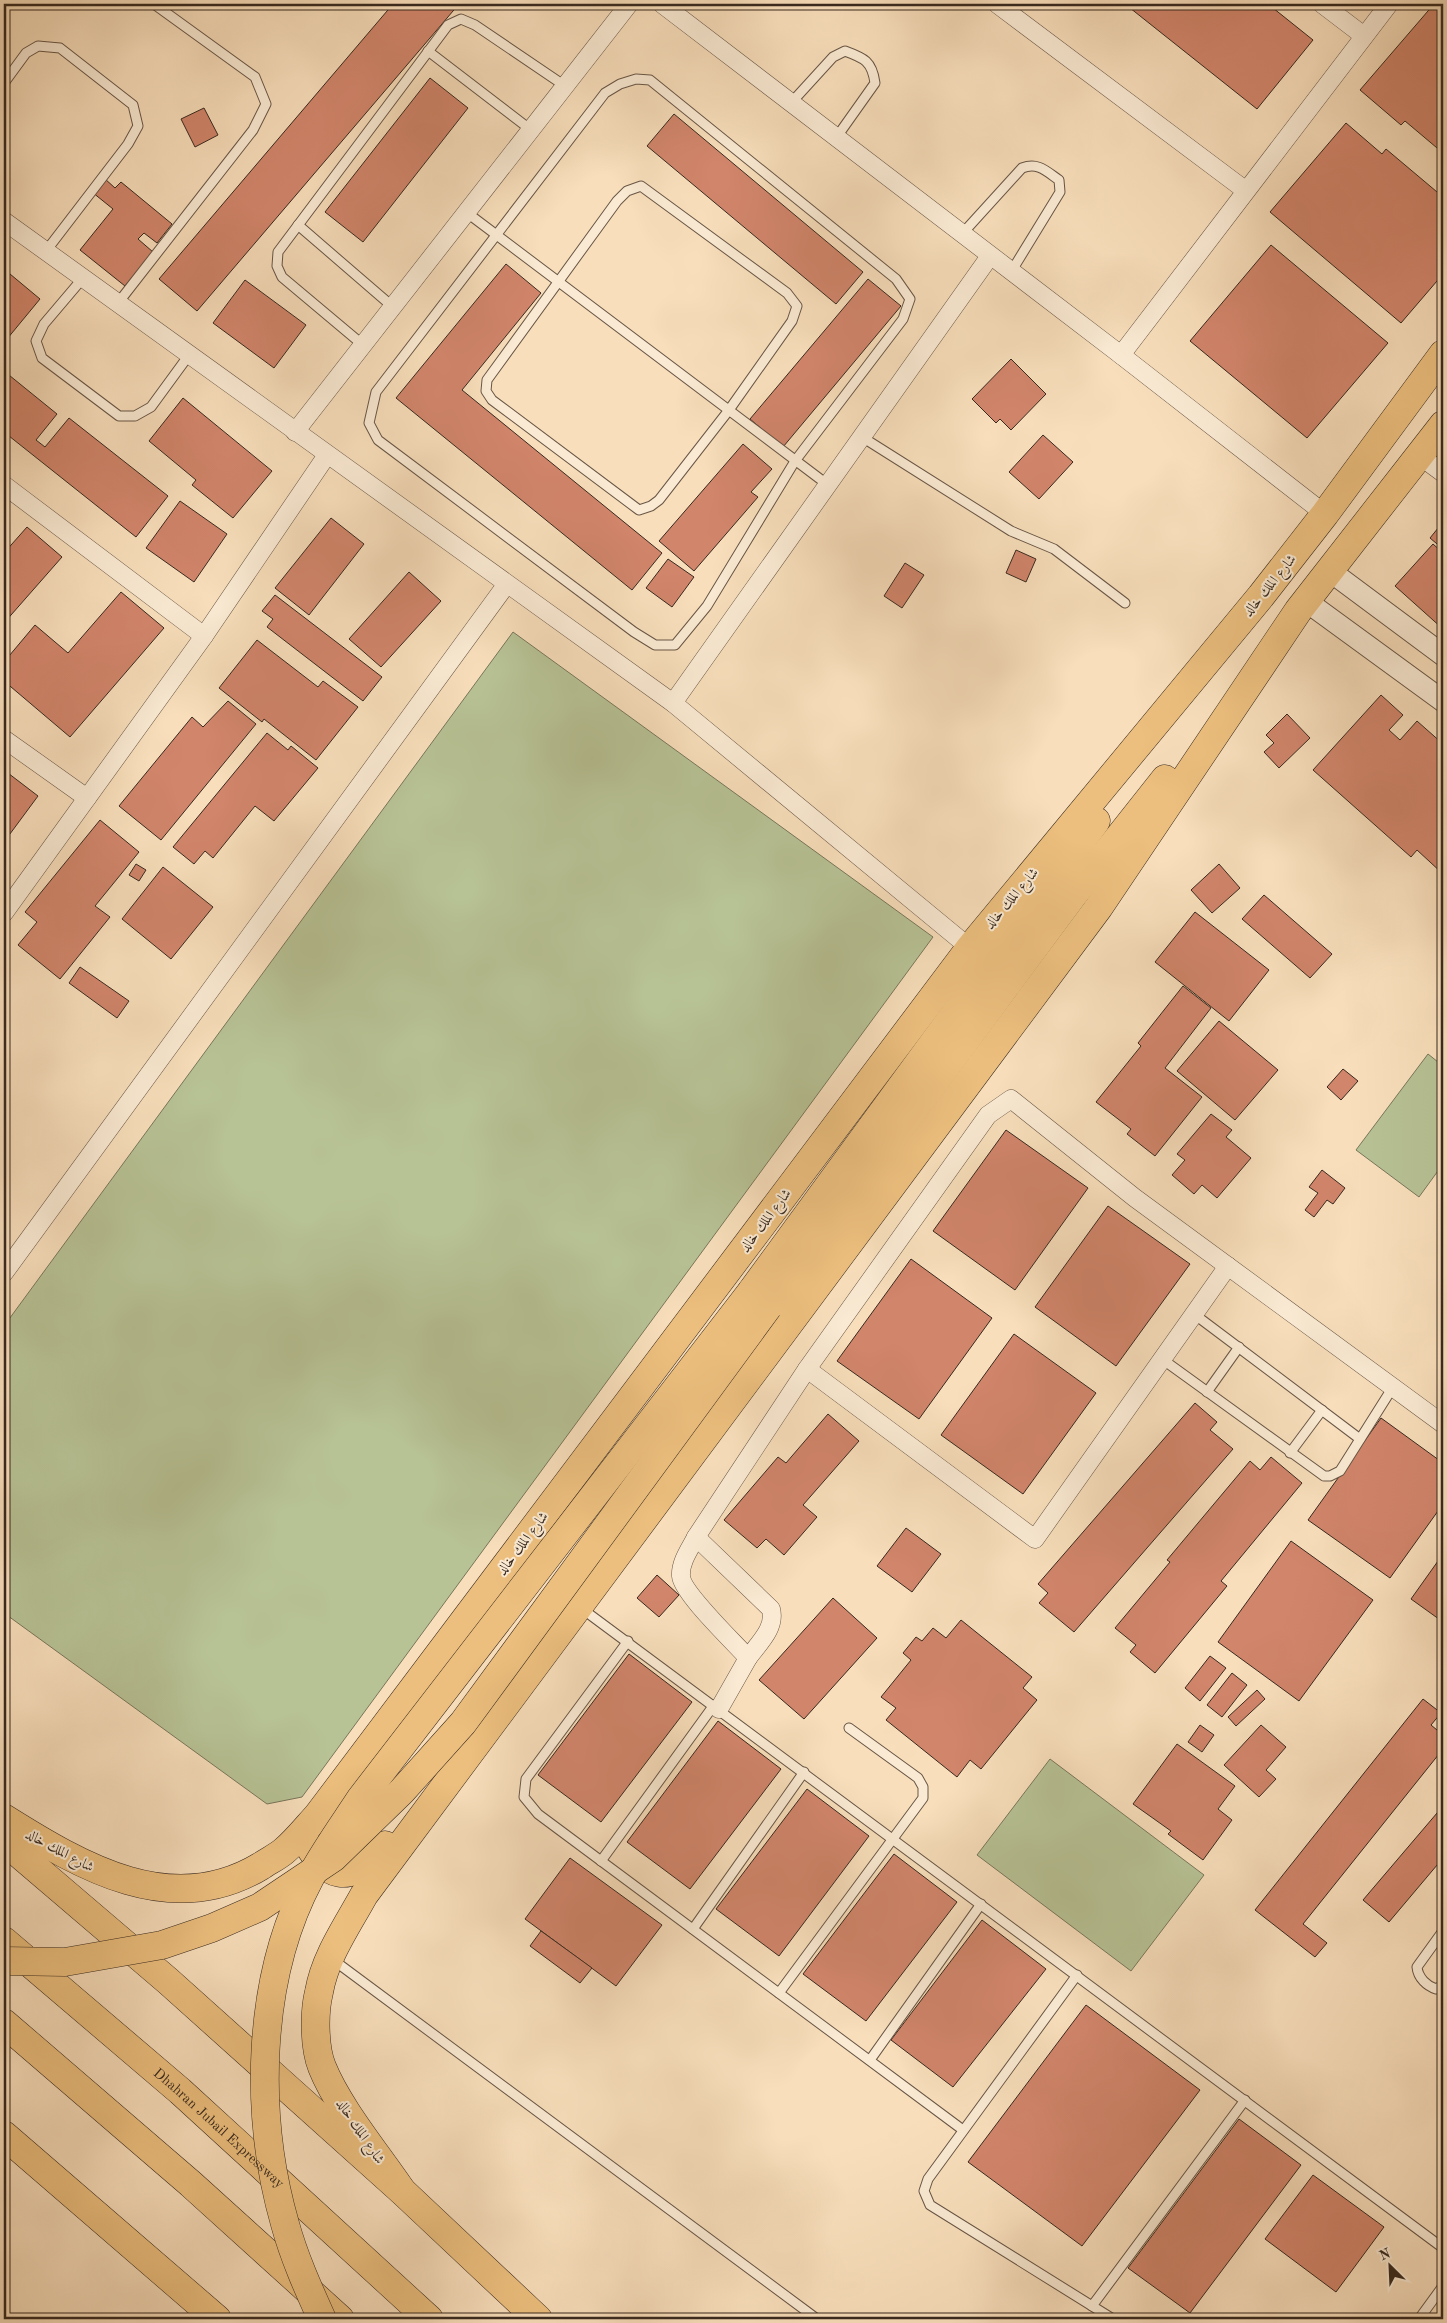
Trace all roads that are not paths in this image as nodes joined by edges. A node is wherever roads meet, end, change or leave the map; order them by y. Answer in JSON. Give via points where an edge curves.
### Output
{"nodes":[{"id":1,"x":154,"y":4,"type":"edge"},
{"id":2,"x":629,"y":4,"type":"edge"},
{"id":3,"x":662,"y":4,"type":"edge"},
{"id":4,"x":997,"y":4,"type":"edge"},
{"id":5,"x":1322,"y":4,"type":"edge"},
{"id":6,"x":1389,"y":4,"type":"edge"},
{"id":7,"x":1364,"y":36,"type":"junction"},
{"id":8,"x":428,"y":51,"type":"junction"},
{"id":9,"x":4,"y":83,"type":"edge"},
{"id":10,"x":565,"y":86,"type":"junction"},
{"id":11,"x":791,"y":103,"type":"junction"},
{"id":12,"x":531,"y":130,"type":"junction"},
{"id":13,"x":836,"y":138,"type":"junction"},
{"id":14,"x":1245,"y":190,"type":"junction"},
{"id":15,"x":466,"y":212,"type":"junction"},
{"id":16,"x":4,"y":221,"type":"edge"},
{"id":17,"x":298,"y":225,"type":"junction"},
{"id":18,"x":962,"y":234,"type":"junction"},
{"id":19,"x":498,"y":236,"type":"junction"},
{"id":20,"x":46,"y":251,"type":"junction"},
{"id":21,"x":990,"y":256,"type":"junction"},
{"id":22,"x":1011,"y":272,"type":"junction"},
{"id":23,"x":83,"y":278,"type":"junction"},
{"id":24,"x":558,"y":281,"type":"junction"},
{"id":25,"x":118,"y":303,"type":"junction"},
{"id":26,"x":393,"y":307,"type":"junction"},
{"id":27,"x":363,"y":344,"type":"junction"},
{"id":28,"x":1443,"y":354,"type":"edge"},
{"id":29,"x":189,"y":355,"type":"junction"},
{"id":30,"x":1121,"y":355,"type":"junction"},
{"id":31,"x":729,"y":410,"type":"junction"},
{"id":32,"x":1443,"y":425,"type":"edge"},
{"id":33,"x":295,"y":432,"type":"junction"},
{"id":34,"x":862,"y":436,"type":"junction"},
{"id":35,"x":327,"y":455,"type":"junction"},
{"id":36,"x":1420,"y":456,"type":"junction"},
{"id":37,"x":796,"y":460,"type":"junction"},
{"id":38,"x":1443,"y":473,"type":"edge"},
{"id":39,"x":4,"y":485,"type":"edge"},
{"id":40,"x":828,"y":485,"type":"junction"},
{"id":41,"x":1325,"y":514,"type":"junction"},
{"id":42,"x":1330,"y":570,"type":"junction"},
{"id":43,"x":506,"y":585,"type":"junction"},
{"id":44,"x":1261,"y":596,"type":"junction"},
{"id":45,"x":1125,"y":603,"type":"dead end"},
{"id":46,"x":1302,"y":606,"type":"junction"},
{"id":47,"x":204,"y":636,"type":"junction"},
{"id":48,"x":1443,"y":655,"type":"edge"},
{"id":49,"x":1443,"y":701,"type":"edge"},
{"id":50,"x":673,"y":703,"type":"junction"},
{"id":51,"x":4,"y":739,"type":"edge"},
{"id":52,"x":87,"y":798,"type":"junction"},
{"id":53,"x":4,"y":913,"type":"edge"},
{"id":54,"x":970,"y":948,"type":"junction"},
{"id":55,"x":1228,"y":1266,"type":"junction"},
{"id":56,"x":4,"y":1272,"type":"edge"},
{"id":57,"x":759,"y":1300,"type":"junction"},
{"id":58,"x":1194,"y":1314,"type":"junction"},
{"id":59,"x":1238,"y":1347,"type":"junction"},
{"id":60,"x":1162,"y":1359,"type":"junction"},
{"id":61,"x":807,"y":1368,"type":"junction"},
{"id":62,"x":1393,"y":1387,"type":"junction"},
{"id":63,"x":1207,"y":1392,"type":"junction"},
{"id":64,"x":1322,"y":1410,"type":"junction"},
{"id":65,"x":1443,"y":1424,"type":"edge"},
{"id":66,"x":1360,"y":1439,"type":"junction"},
{"id":67,"x":1290,"y":1453,"type":"junction"},
{"id":68,"x":696,"y":1537,"type":"junction"},
{"id":69,"x":579,"y":1606,"type":"junction"},
{"id":70,"x":628,"y":1641,"type":"junction"},
{"id":71,"x":748,"y":1658,"type":"junction"},
{"id":72,"x":717,"y":1707,"type":"junction"},
{"id":73,"x":849,"y":1728,"type":"dead end"},
{"id":74,"x":804,"y":1772,"type":"junction"},
{"id":75,"x":453,"y":1776,"type":"junction"},
{"id":76,"x":318,"y":1815,"type":"junction"},
{"id":77,"x":4,"y":1818,"type":"edge"},
{"id":78,"x":892,"y":1838,"type":"junction"},
{"id":79,"x":4,"y":1841,"type":"edge"},
{"id":80,"x":601,"y":1861,"type":"junction"},
{"id":81,"x":981,"y":1904,"type":"junction"},
{"id":82,"x":693,"y":1929,"type":"junction"},
{"id":83,"x":1443,"y":1931,"type":"edge"},
{"id":84,"x":4,"y":1941,"type":"edge"},
{"id":85,"x":330,"y":1958,"type":"junction"},
{"id":86,"x":4,"y":1961,"type":"edge"},
{"id":87,"x":1077,"y":1975,"type":"junction"},
{"id":88,"x":1443,"y":1985,"type":"edge"},
{"id":89,"x":779,"y":1993,"type":"junction"},
{"id":90,"x":4,"y":2022,"type":"edge"},
{"id":91,"x":870,"y":2060,"type":"junction"},
{"id":92,"x":1245,"y":2100,"type":"junction"},
{"id":93,"x":963,"y":2130,"type":"junction"},
{"id":94,"x":4,"y":2135,"type":"edge"},
{"id":95,"x":402,"y":2191,"type":"junction"},
{"id":96,"x":1443,"y":2248,"type":"edge"},
{"id":97,"x":1443,"y":2286,"type":"edge"},
{"id":98,"x":1092,"y":2306,"type":"junction"},
{"id":99,"x":217,"y":2319,"type":"edge"},
{"id":100,"x":322,"y":2319,"type":"edge"},
{"id":101,"x":340,"y":2319,"type":"edge"},
{"id":102,"x":429,"y":2319,"type":"edge"},
{"id":103,"x":538,"y":2319,"type":"edge"},
{"id":104,"x":817,"y":2319,"type":"edge"},
{"id":105,"x":1113,"y":2319,"type":"edge"},
{"id":106,"x":1419,"y":2319,"type":"edge"}],
"edges":[{"from":1,"to":25,"type":"lane","via":[[255,78],[266,104],[253,130]]},
{"from":2,"to":10,"type":"street"},
{"from":3,"to":11,"type":"street"},
{"from":4,"to":14,"type":"street"},
{"from":5,"to":7,"type":"street"},
{"from":6,"to":7,"type":"street"},
{"from":7,"to":14,"type":"street"},
{"from":8,"to":10,"type":"lane","via":[[448,25],[461,19],[475,25]]},
{"from":8,"to":12,"type":"lane"},
{"from":8,"to":17,"type":"lane"},
{"from":9,"to":20,"type":"lane","via":[[26,53],[38,46],[60,48],[133,105],[138,126],[128,144]]},
{"from":10,"to":12,"type":"street"},
{"from":11,"to":13,"type":"street"},
{"from":11,"to":13,"type":"lane","via":[[833,57],[845,52],[863,58],[873,70],[875,83]]},
{"from":12,"to":15,"type":"street"},
{"from":13,"to":18,"type":"street"},
{"from":14,"to":30,"type":"street"},
{"from":15,"to":19,"type":"lane"},
{"from":15,"to":26,"type":"street"},
{"from":16,"to":20,"type":"street"},
{"from":17,"to":26,"type":"lane"},
{"from":17,"to":27,"type":"lane","via":[[278,252],[277,266],[282,277]]},
{"from":18,"to":21,"type":"street"},
{"from":18,"to":22,"type":"lane","via":[[1022,168],[1038,166],[1059,180],[1060,192]]},
{"from":19,"to":24,"type":"lane"},
{"from":19,"to":37,"type":"lane","via":[[605,92],[636,79],[650,80],[896,279],[910,299],[902,319]]},
{"from":19,"to":37,"type":"lane","via":[[376,392],[368,423],[378,440],[655,645],[675,644],[707,606]]},
{"from":20,"to":23,"type":"street"},
{"from":21,"to":22,"type":"street"},
{"from":21,"to":34,"type":"street"},
{"from":22,"to":30,"type":"street"},
{"from":23,"to":25,"type":"street"},
{"from":23,"to":29,"type":"lane","via":[[44,324],[36,341],[42,358],[119,416],[135,416],[151,407]]},
{"from":24,"to":31,"type":"lane"},
{"from":24,"to":31,"type":"lane","via":[[617,202],[627,191],[641,186],[787,294],[798,306],[792,321]]},
{"from":24,"to":31,"type":"lane","via":[[487,380],[486,391],[492,400],[639,510],[659,500]]},
{"from":25,"to":29,"type":"street"},
{"from":26,"to":27,"type":"street"},
{"from":27,"to":33,"type":"street"},
{"from":28,"to":41,"type":"main road","name":"شارع الملك خالد"},
{"from":29,"to":33,"type":"street"},
{"from":30,"to":41,"type":"street"},
{"from":31,"to":37,"type":"lane"},
{"from":32,"to":36,"type":"main road","name":"شارع الملك خالد"},
{"from":33,"to":35,"type":"street"},
{"from":34,"to":40,"type":"street"},
{"from":34,"to":45,"type":"lane","via":[[1011,531],[1054,550]]},
{"from":35,"to":43,"type":"street"},
{"from":35,"to":47,"type":"street"},
{"from":36,"to":38,"type":"street"},
{"from":36,"to":42,"type":"main road","name":"شارع الملك خالد"},
{"from":37,"to":40,"type":"lane"},
{"from":39,"to":47,"type":"street"},
{"from":40,"to":50,"type":"street"},
{"from":41,"to":44,"type":"main road","name":"شارع الملك خالد"},
{"from":42,"to":46,"type":"main road","name":"شارع الملك خالد"},
{"from":42,"to":48,"type":"street"},
{"from":43,"to":50,"type":"street"},
{"from":43,"to":56,"type":"street"},
{"from":44,"to":54,"type":"main road","name":"شارع الملك خالد"},
{"from":44,"to":57,"type":"main road"},
{"from":46,"to":49,"type":"street"},
{"from":46,"to":57,"type":"main road"},
{"from":46,"to":69,"type":"main road","name":"شارع الملك خالد","via":[[1099,907]]},
{"from":47,"to":52,"type":"street"},
{"from":50,"to":54,"type":"street"},
{"from":51,"to":52,"type":"street"},
{"from":52,"to":53,"type":"street"},
{"from":54,"to":76,"type":"main road","name":"شارع الملك خالد"},
{"from":55,"to":58,"type":"street"},
{"from":55,"to":61,"type":"street","via":[[1135,1198],[1011,1099],[988,1114]]},
{"from":55,"to":62,"type":"street"},
{"from":57,"to":86,"type":"main road","bridge":true,"via":[[463,1723],[402,1791],[333,1858],[260,1907],[162,1945],[65,1962]]},
{"from":57,"to":100,"type":"main road","bridge":true,"via":[[367,1790],[310,1879],[280,1954],[269,2005],[265,2109],[272,2170],[285,2224],[301,2272]]},
{"from":58,"to":59,"type":"lane"},
{"from":58,"to":60,"type":"street"},
{"from":59,"to":63,"type":"lane"},
{"from":59,"to":64,"type":"lane"},
{"from":60,"to":61,"type":"street","via":[[1035,1538]]},
{"from":60,"to":63,"type":"lane"},
{"from":61,"to":68,"type":"street"},
{"from":62,"to":65,"type":"street"},
{"from":62,"to":66,"type":"lane"},
{"from":63,"to":67,"type":"lane"},
{"from":64,"to":66,"type":"lane"},
{"from":64,"to":67,"type":"lane"},
{"from":66,"to":67,"type":"lane","via":[[1340,1471],[1330,1476],[1318,1473]]},
{"from":68,"to":71,"type":"street","via":[[682,1563],[680,1578],[688,1592]]},
{"from":68,"to":71,"type":"street","via":[[771,1609],[772,1625]]},
{"from":69,"to":70,"type":"lane"},
{"from":69,"to":75,"type":"main road","name":"شارع الملك خالد"},
{"from":70,"to":72,"type":"lane"},
{"from":70,"to":80,"type":"lane","via":[[526,1779],[524,1797],[538,1814]]},
{"from":71,"to":72,"type":"street"},
{"from":72,"to":74,"type":"lane"},
{"from":72,"to":80,"type":"lane"},
{"from":73,"to":78,"type":"lane","via":[[918,1778],[923,1787],[923,1798]]},
{"from":74,"to":78,"type":"lane"},
{"from":74,"to":82,"type":"lane"},
{"from":75,"to":76,"type":"main road","via":[[414,1807],[374,1860],[360,1870],[336,1872],[312,1852],[310,1830]]},
{"from":75,"to":85,"type":"main road","name":"شارع الملك خالد","via":[[364,1896]]},
{"from":76,"to":77,"type":"main road","name":"شارع الملك خالد","via":[[283,1852],[240,1879],[198,1889],[160,1888],[79,1864]]},
{"from":78,"to":81,"type":"lane"},
{"from":78,"to":89,"type":"lane"},
{"from":79,"to":95,"type":"main road","via":[[168,1981]]},
{"from":80,"to":82,"type":"lane"},
{"from":81,"to":87,"type":"lane"},
{"from":81,"to":91,"type":"lane"},
{"from":82,"to":89,"type":"lane"},
{"from":83,"to":88,"type":"lane","via":[[1417,1967],[1420,1978],[1432,1988]]},
{"from":84,"to":102,"type":"main road","name":"Dhahran Jubail Expressway","via":[[180,2091]]},
{"from":85,"to":95,"type":"main road","name":"شارع الملك خالد","via":[[318,1991],[315,2029],[321,2065],[336,2094]]},
{"from":85,"to":104,"type":"lane"},
{"from":87,"to":92,"type":"lane"},
{"from":87,"to":93,"type":"lane"},
{"from":89,"to":91,"type":"lane"},
{"from":90,"to":101,"type":"main road"},
{"from":91,"to":93,"type":"lane"},
{"from":92,"to":96,"type":"lane"},
{"from":92,"to":98,"type":"lane"},
{"from":93,"to":98,"type":"lane","via":[[928,2179],[924,2191],[930,2205]]},
{"from":94,"to":99,"type":"main road"},
{"from":95,"to":103,"type":"main road"},
{"from":97,"to":106,"type":"lane"},
{"from":98,"to":105,"type":"lane"}]}
